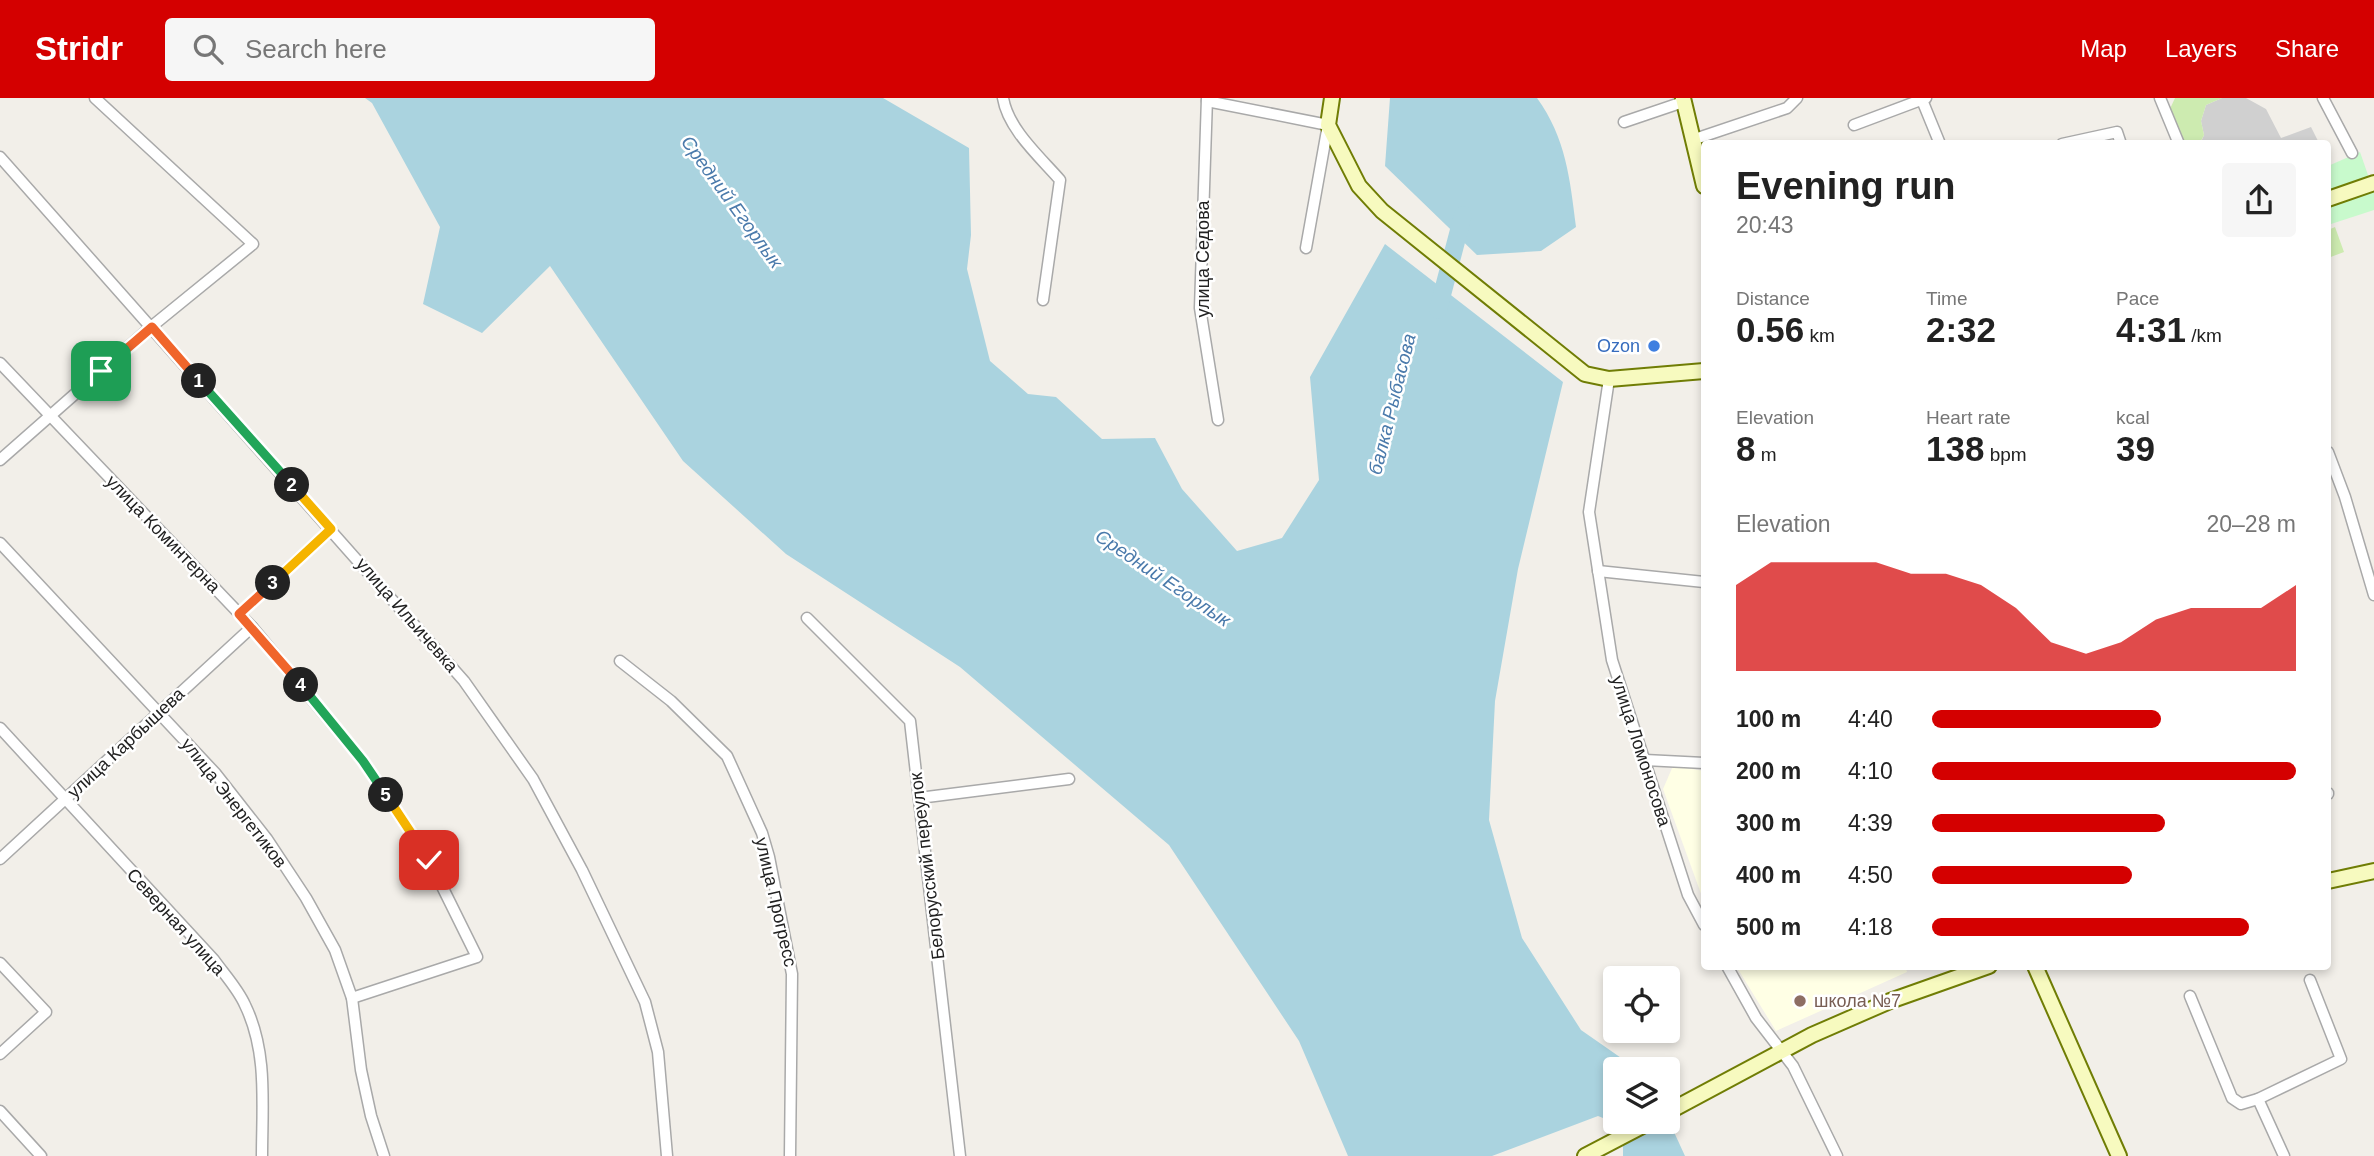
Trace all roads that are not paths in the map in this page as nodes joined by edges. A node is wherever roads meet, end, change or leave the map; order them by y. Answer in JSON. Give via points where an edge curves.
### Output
{"nodes":[{"id":1,"x":95,"y":98,"type":"edge"},
{"id":2,"x":1003,"y":98,"type":"edge"},
{"id":3,"x":1332,"y":98,"type":"edge"},
{"id":4,"x":1797,"y":98,"type":"edge"},
{"id":5,"x":2160,"y":98,"type":"edge"},
{"id":6,"x":2323,"y":98,"type":"edge"},
{"id":7,"x":1207,"y":99,"type":"edge"},
{"id":8,"x":1924,"y":99,"type":"edge"},
{"id":9,"x":1683,"y":100,"type":"edge"},
{"id":10,"x":1624,"y":122,"type":"dead end"},
{"id":11,"x":1328,"y":125,"type":"junction"},
{"id":12,"x":1854,"y":125,"type":"dead end"},
{"id":13,"x":1692,"y":140,"type":"junction"},
{"id":14,"x":1939,"y":140,"type":"edge"},
{"id":15,"x":2081,"y":140,"type":"edge"},
{"id":16,"x":2119,"y":140,"type":"edge"},
{"id":17,"x":2177,"y":140,"type":"edge"},
{"id":18,"x":2352,"y":153,"type":"dead end"},
{"id":19,"x":0,"y":157,"type":"edge"},
{"id":20,"x":1701,"y":174,"type":"edge"},
{"id":21,"x":2374,"y":183,"type":"edge"},
{"id":22,"x":2331,"y":198,"type":"edge"},
{"id":23,"x":1306,"y":248,"type":"dead end"},
{"id":24,"x":1043,"y":300,"type":"dead end"},
{"id":25,"x":152,"y":327,"type":"junction"},
{"id":26,"x":0,"y":363,"type":"edge"},
{"id":27,"x":1701,"y":371,"type":"edge"},
{"id":28,"x":1608,"y":379,"type":"junction"},
{"id":29,"x":50,"y":416,"type":"junction"},
{"id":30,"x":1218,"y":420,"type":"dead end"},
{"id":31,"x":0,"y":460,"type":"edge"},
{"id":32,"x":2331,"y":460,"type":"edge"},
{"id":33,"x":331,"y":529,"type":"junction"},
{"id":34,"x":0,"y":543,"type":"edge"},
{"id":35,"x":1598,"y":571,"type":"junction"},
{"id":36,"x":1701,"y":582,"type":"edge"},
{"id":37,"x":2374,"y":595,"type":"edge"},
{"id":38,"x":239,"y":614,"type":"junction"},
{"id":39,"x":807,"y":618,"type":"dead end"},
{"id":40,"x":252,"y":627,"type":"junction"},
{"id":41,"x":621,"y":661,"type":"dead end"},
{"id":42,"x":160,"y":712,"type":"junction"},
{"id":43,"x":0,"y":728,"type":"edge"},
{"id":44,"x":1645,"y":760,"type":"junction"},
{"id":45,"x":1701,"y":763,"type":"edge"},
{"id":46,"x":1069,"y":779,"type":"dead end"},
{"id":47,"x":919,"y":798,"type":"junction"},
{"id":48,"x":65,"y":799,"type":"junction"},
{"id":49,"x":0,"y":859,"type":"edge"},
{"id":50,"x":2374,"y":871,"type":"edge"},
{"id":51,"x":2331,"y":880,"type":"edge"},
{"id":52,"x":1701,"y":919,"type":"edge"},
{"id":53,"x":0,"y":963,"type":"edge"},
{"id":54,"x":1729,"y":970,"type":"edge"},
{"id":55,"x":1978,"y":970,"type":"edge"},
{"id":56,"x":2037,"y":970,"type":"edge"},
{"id":57,"x":2311,"y":980,"type":"dead end"},
{"id":58,"x":2190,"y":996,"type":"dead end"},
{"id":59,"x":352,"y":998,"type":"junction"},
{"id":60,"x":1782,"y":1051,"type":"junction"},
{"id":61,"x":0,"y":1054,"type":"edge"},
{"id":62,"x":2258,"y":1099,"type":"junction"},
{"id":63,"x":1680,"y":1105,"type":"edge"},
{"id":64,"x":0,"y":1111,"type":"edge"},
{"id":65,"x":1627,"y":1134,"type":"edge"},
{"id":66,"x":41,"y":1156,"type":"edge"},
{"id":67,"x":262,"y":1156,"type":"edge"},
{"id":68,"x":384,"y":1156,"type":"edge"},
{"id":69,"x":667,"y":1156,"type":"edge"},
{"id":70,"x":790,"y":1156,"type":"edge"},
{"id":71,"x":960,"y":1156,"type":"edge"},
{"id":72,"x":1585,"y":1156,"type":"edge"},
{"id":73,"x":1837,"y":1156,"type":"edge"},
{"id":74,"x":2119,"y":1156,"type":"edge"},
{"id":75,"x":2284,"y":1156,"type":"edge"}],
"edges":[{"from":1,"to":25,"type":"street","via":[[253,244]]},
{"from":2,"to":24,"type":"street","via":[[1005,110],[1027,142],[1060,180]]},
{"from":3,"to":11,"type":"main road"},
{"from":4,"to":13,"type":"street","via":[[1787,108]]},
{"from":5,"to":17,"type":"street"},
{"from":6,"to":18,"type":"street"},
{"from":7,"to":11,"type":"street"},
{"from":7,"to":30,"type":"street","name":"улица Седова","via":[[1200,308]]},
{"from":8,"to":12,"type":"street"},
{"from":8,"to":14,"type":"street"},
{"from":9,"to":10,"type":"street"},
{"from":9,"to":13,"type":"main road"},
{"from":11,"to":23,"type":"street"},
{"from":11,"to":28,"type":"main road","via":[[1359,186],[1382,211],[1585,374]]},
{"from":13,"to":20,"type":"main road"},
{"from":15,"to":16,"type":"street","via":[[2116,132]]},
{"from":19,"to":25,"type":"street","name":"улица Ильичевка"},
{"from":21,"to":22,"type":"main road"},
{"from":25,"to":29,"type":"street"},
{"from":25,"to":33,"type":"street","name":"улица Ильичевка"},
{"from":26,"to":29,"type":"street","name":"улица Коминтерна"},
{"from":27,"to":28,"type":"main road"},
{"from":28,"to":35,"type":"street","name":"улица Ломоносова","via":[[1589,512]]},
{"from":29,"to":31,"type":"street"},
{"from":29,"to":38,"type":"street","name":"улица Коминтерна"},
{"from":32,"to":37,"type":"street"},
{"from":33,"to":38,"type":"street"},
{"from":33,"to":69,"type":"street","name":"улица Ильичевка","via":[[464,681],[540,790],[645,1002],[658,1052]]},
{"from":34,"to":42,"type":"street","name":"улица Энергетиков"},
{"from":35,"to":36,"type":"street"},
{"from":35,"to":44,"type":"street","name":"улица Ломоносова","via":[[1612,660]]},
{"from":38,"to":40,"type":"street","name":"улица Коминтерна"},
{"from":39,"to":47,"type":"street","name":"Белорусский переулок","via":[[910,721]]},
{"from":40,"to":42,"type":"street","name":"улица Карбышева"},
{"from":40,"to":59,"type":"street","name":"улица Коминтерна","via":[[363,761],[429,860],[477,957]]},
{"from":41,"to":70,"type":"street","name":"улица Прогресс","via":[[671,701],[727,756],[762,833],[792,974]]},
{"from":42,"to":48,"type":"street","name":"улица Карбышева"},
{"from":42,"to":59,"type":"street","name":"улица Энергетиков","via":[[267,839],[335,950]]},
{"from":43,"to":48,"type":"street","name":"Северная улица"},
{"from":44,"to":45,"type":"street"},
{"from":44,"to":52,"type":"street","name":"улица Ломоносова","via":[[1688,895]]},
{"from":46,"to":47,"type":"street"},
{"from":47,"to":71,"type":"street","name":"Белорусский переулок"},
{"from":48,"to":49,"type":"street","name":"улица Карбышева"},
{"from":48,"to":67,"type":"street","name":"Северная улица","via":[[214,960],[244,1003],[258,1036]]},
{"from":50,"to":51,"type":"main road"},
{"from":53,"to":61,"type":"street","via":[[46,1012]]},
{"from":54,"to":60,"type":"street","via":[[1756,1018]]},
{"from":55,"to":60,"type":"main road","via":[[1890,1001]]},
{"from":56,"to":74,"type":"main road"},
{"from":57,"to":62,"type":"street","via":[[2341,1059]]},
{"from":58,"to":62,"type":"street","via":[[2232,1098],[2241,1104]]},
{"from":59,"to":68,"type":"street","name":"улица Энергетиков","via":[[363,1082]]},
{"from":60,"to":63,"type":"main road"},
{"from":60,"to":73,"type":"street"},
{"from":62,"to":75,"type":"street"},
{"from":64,"to":66,"type":"street"},
{"from":65,"to":72,"type":"main road"}]}
